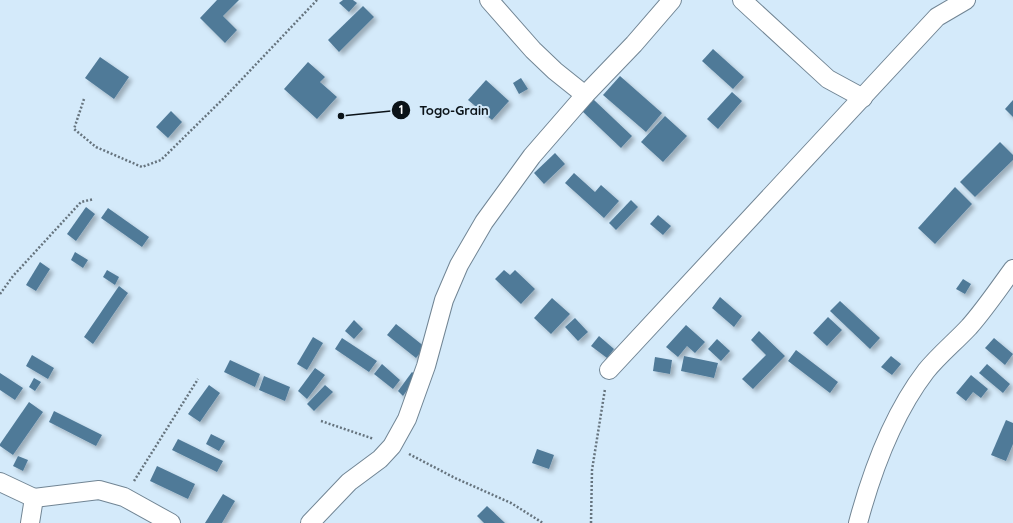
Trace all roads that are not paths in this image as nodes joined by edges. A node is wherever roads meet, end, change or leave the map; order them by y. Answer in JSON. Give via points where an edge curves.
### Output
{"nodes":[{"id":1,"x":489,"y":0,"type":"edge"},
{"id":2,"x":672,"y":0,"type":"edge"},
{"id":3,"x":742,"y":0,"type":"edge"},
{"id":4,"x":966,"y":0,"type":"edge"},
{"id":5,"x":585,"y":95,"type":"junction"},
{"id":6,"x":863,"y":98,"type":"junction"},
{"id":7,"x":1013,"y":269,"type":"edge"},
{"id":8,"x":608,"y":370,"type":"road end"},
{"id":9,"x":0,"y":482,"type":"edge"},
{"id":10,"x":34,"y":498,"type":"junction"},
{"id":11,"x":30,"y":523,"type":"edge"},
{"id":12,"x":170,"y":523,"type":"edge"},
{"id":13,"x":310,"y":523,"type":"edge"},
{"id":14,"x":858,"y":523,"type":"edge"}],
"edges":[{"from":1,"to":5,"type":"street","via":[[533,50]]},
{"from":2,"to":5,"type":"street"},
{"from":3,"to":6,"type":"street","via":[[828,79]]},
{"from":4,"to":6,"type":"street","via":[[937,17]]},
{"from":5,"to":13,"type":"street","via":[[532,156],[484,222],[459,265],[444,300],[426,366],[407,419],[392,446],[380,459],[349,482]]},
{"from":6,"to":8,"type":"street"},
{"from":7,"to":14,"type":"street","via":[[969,326],[927,370],[913,390],[881,453],[866,492]]},
{"from":9,"to":10,"type":"street"},
{"from":10,"to":11,"type":"street"},
{"from":10,"to":12,"type":"street","via":[[99,490],[124,497]]}]}
